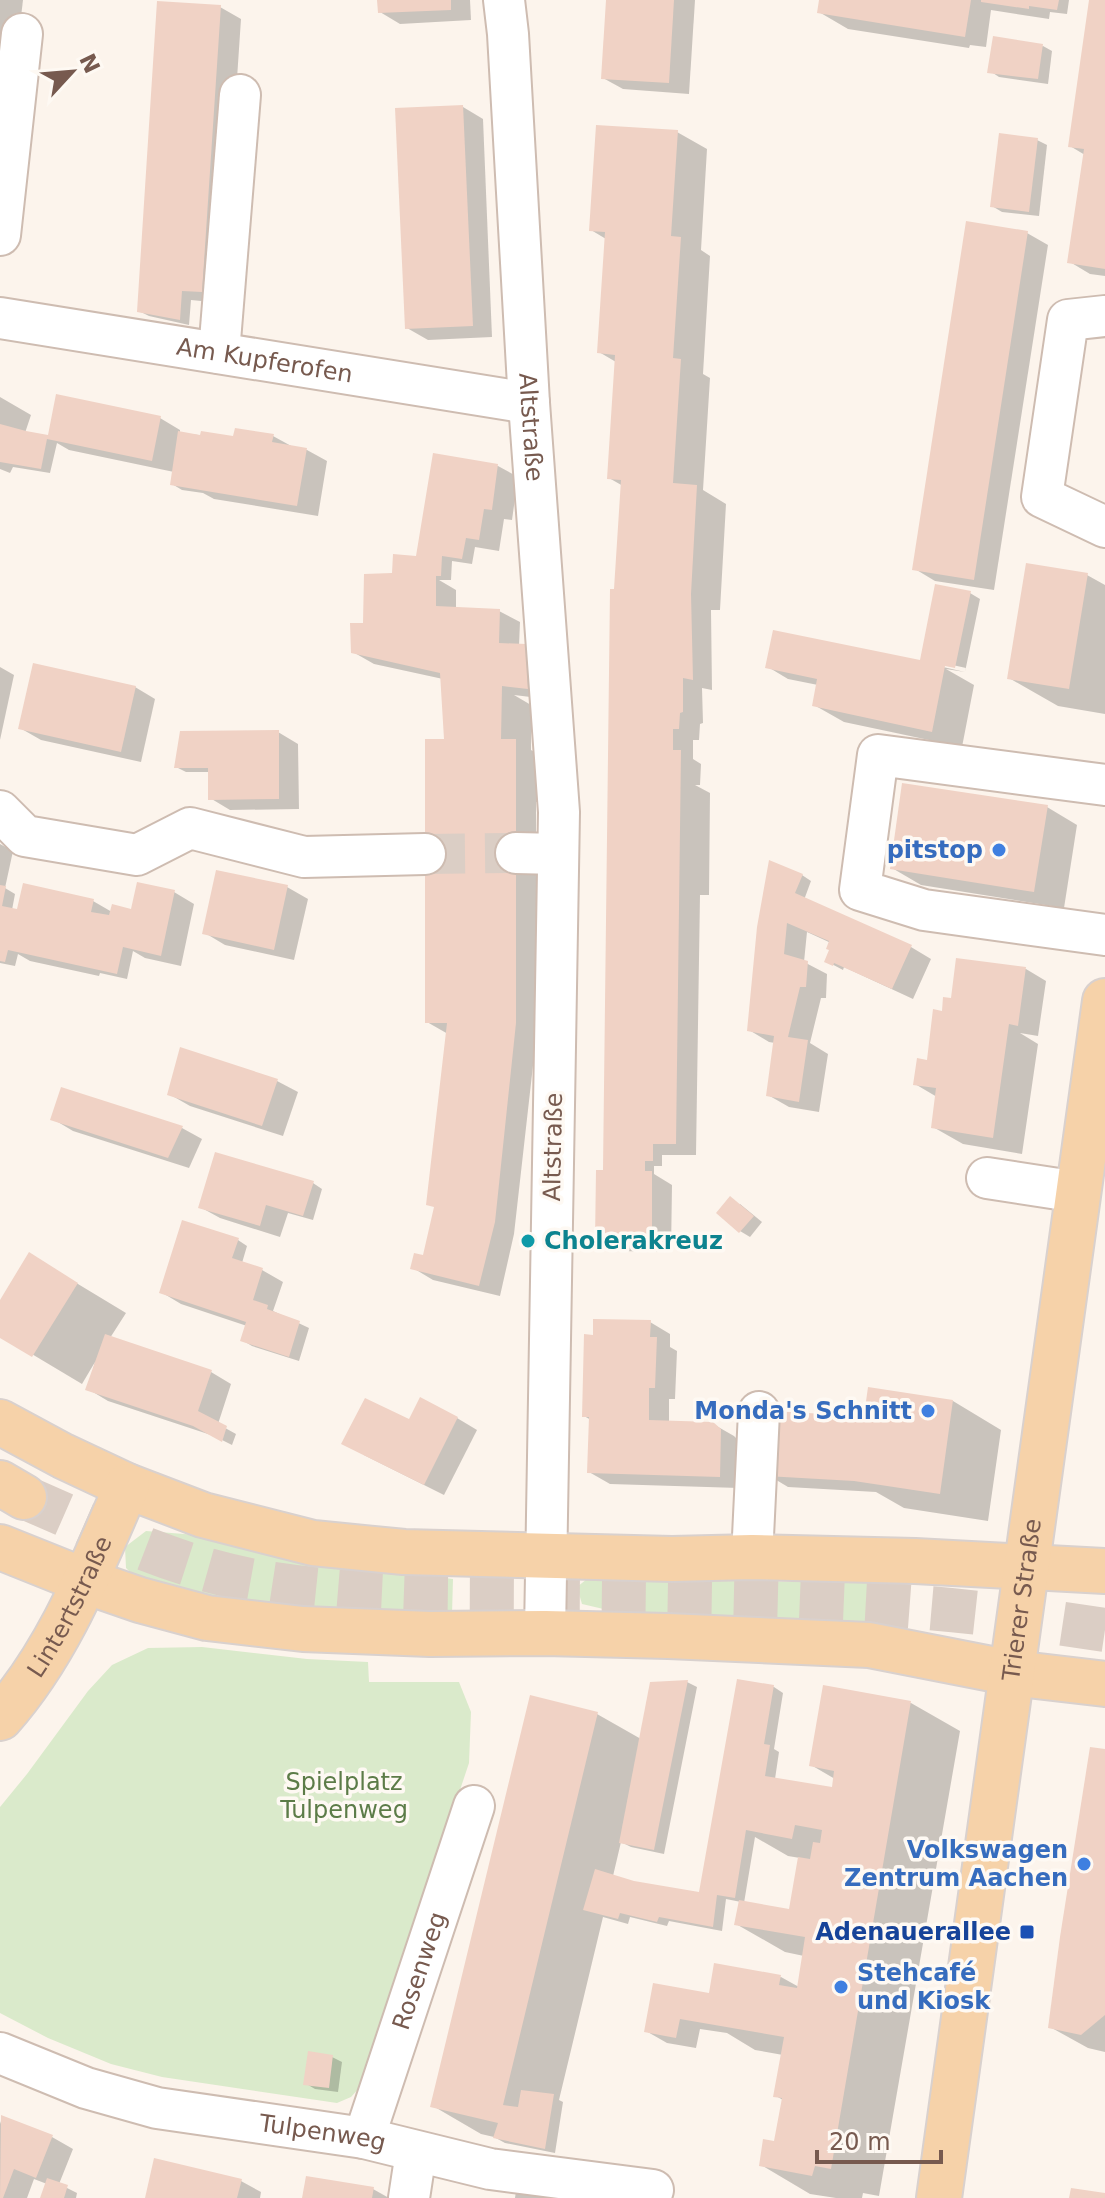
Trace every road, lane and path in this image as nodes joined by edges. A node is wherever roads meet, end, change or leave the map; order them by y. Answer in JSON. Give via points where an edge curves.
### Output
{"nodes":[{"id":1,"x":504,"y":0,"type":"edge"},
{"id":2,"x":22,"y":34,"type":"dead end"},
{"id":3,"x":240,"y":95,"type":"dead end"},
{"id":4,"x":0,"y":235,"type":"edge"},
{"id":5,"x":1105,"y":316,"type":"edge"},
{"id":6,"x":0,"y":318,"type":"edge"},
{"id":7,"x":219,"y":353,"type":"junction"},
{"id":8,"x":529,"y":403,"type":"junction"},
{"id":9,"x":1105,"y":527,"type":"edge"},
{"id":10,"x":1105,"y":785,"type":"edge"},
{"id":11,"x":0,"y":811,"type":"edge"},
{"id":12,"x":516,"y":853,"type":"tunnel mouth"},
{"id":13,"x":425,"y":854,"type":"tunnel mouth"},
{"id":14,"x":558,"y":854,"type":"junction"},
{"id":15,"x":1105,"y":935,"type":"edge"},
{"id":16,"x":1105,"y":1001,"type":"edge"},
{"id":17,"x":987,"y":1178,"type":"dead end"},
{"id":18,"x":1078,"y":1192,"type":"junction"},
{"id":19,"x":759,"y":1412,"type":"dead end"},
{"id":20,"x":0,"y":1422,"type":"edge"},
{"id":21,"x":127,"y":1486,"type":"junction"},
{"id":22,"x":0,"y":1547,"type":"edge"},
{"id":23,"x":545,"y":1556,"type":"junction"},
{"id":24,"x":752,"y":1557,"type":"junction"},
{"id":25,"x":1027,"y":1567,"type":"junction"},
{"id":26,"x":1105,"y":1571,"type":"edge"},
{"id":27,"x":85,"y":1581,"type":"junction"},
{"id":28,"x":545,"y":1633,"type":"junction"},
{"id":29,"x":1012,"y":1673,"type":"junction"},
{"id":30,"x":1105,"y":1684,"type":"edge"},
{"id":31,"x":0,"y":1718,"type":"edge"},
{"id":32,"x":474,"y":1806,"type":"dead end"},
{"id":33,"x":0,"y":2053,"type":"edge"},
{"id":34,"x":364,"y":2138,"type":"junction"},
{"id":35,"x":416,"y":2152,"type":"junction"},
{"id":36,"x":653,"y":2190,"type":"dead end"},
{"id":37,"x":409,"y":2198,"type":"edge"},
{"id":38,"x":939,"y":2198,"type":"edge"}],
"edges":[{"from":1,"to":8,"type":"street","name":"Altstraße"},
{"from":2,"to":4,"type":"street"},
{"from":3,"to":7,"type":"street"},
{"from":5,"to":9,"type":"street","via":[[1068,320],[1042,497]]},
{"from":6,"to":7,"type":"street","name":"Am Kupferofen"},
{"from":7,"to":8,"type":"street","name":"Am Kupferofen"},
{"from":8,"to":14,"type":"street","name":"Altstraße"},
{"from":10,"to":15,"type":"street","via":[[878,755],[860,890],[924,910]]},
{"from":11,"to":13,"type":"street","via":[[25,836],[137,855],[190,828],[304,857]]},
{"from":12,"to":14,"type":"street"},
{"from":14,"to":23,"type":"street","name":"Altstraße"},
{"from":16,"to":18,"type":"main road","name":"Trierer Straße"},
{"from":17,"to":18,"type":"street"},
{"from":18,"to":25,"type":"main road","name":"Trierer Straße"},
{"from":19,"to":24,"type":"street"},
{"from":20,"to":21,"type":"main road"},
{"from":21,"to":23,"type":"main road","via":[[203,1515],[313,1543]]},
{"from":21,"to":27,"type":"main road","name":"Lintertstraße"},
{"from":22,"to":27,"type":"main road"},
{"from":23,"to":24,"type":"main road"},
{"from":23,"to":28,"type":"street","name":"Altstraße"},
{"from":24,"to":25,"type":"main road"},
{"from":25,"to":26,"type":"main road"},
{"from":25,"to":29,"type":"main road","name":"Trierer Straße"},
{"from":27,"to":28,"type":"main road","via":[[207,1618],[303,1629]]},
{"from":27,"to":31,"type":"main road","name":"Lintertstraße","via":[[49,1649]]},
{"from":28,"to":29,"type":"main road","via":[[869,1645]]},
{"from":29,"to":30,"type":"main road"},
{"from":29,"to":38,"type":"main road","name":"Trierer Straße"},
{"from":32,"to":34,"type":"street","name":"Rosenweg"},
{"from":33,"to":34,"type":"street","name":"Tulpenweg","via":[[86,2088],[157,2108]]},
{"from":34,"to":35,"type":"street","name":"Tulpenweg"},
{"from":35,"to":36,"type":"street","name":"Tulpenweg","via":[[490,2169]]},
{"from":35,"to":37,"type":"street"}]}
